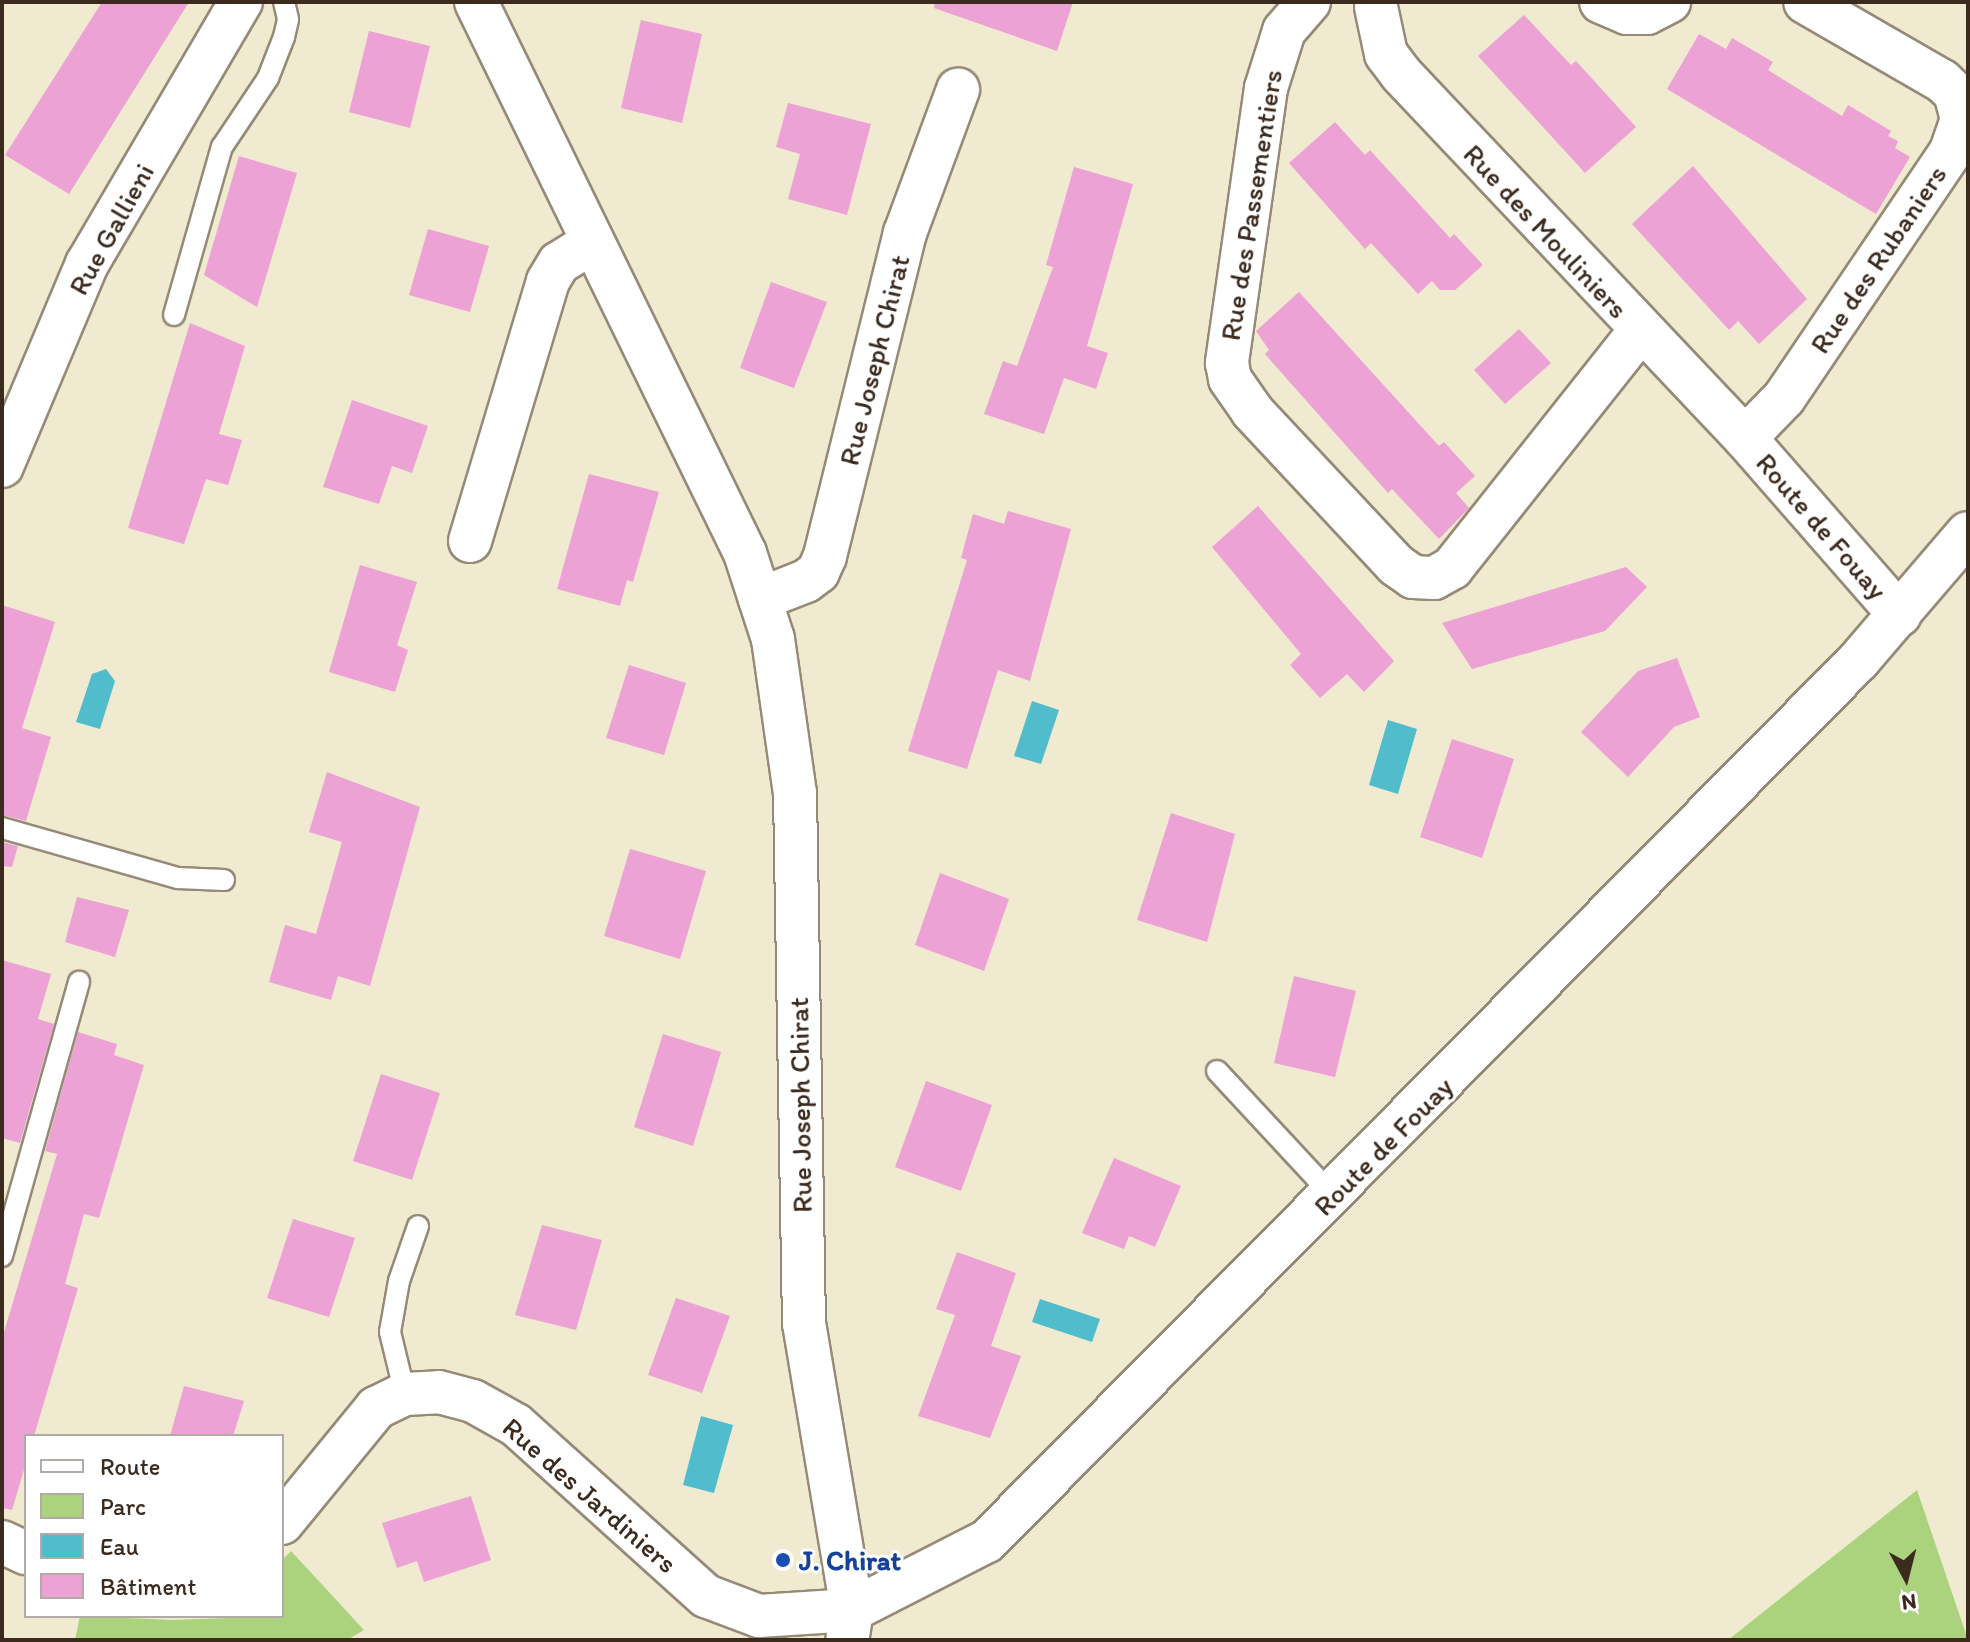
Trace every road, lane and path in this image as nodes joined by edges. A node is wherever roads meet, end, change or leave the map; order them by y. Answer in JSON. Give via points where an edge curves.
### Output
{"nodes":[{"id":1,"x":241,"y":2,"type":"edge"},
{"id":2,"x":284,"y":2,"type":"edge"},
{"id":3,"x":476,"y":2,"type":"edge"},
{"id":4,"x":1309,"y":2,"type":"edge"},
{"id":5,"x":1601,"y":2,"type":"edge"},
{"id":6,"x":1669,"y":2,"type":"edge"},
{"id":7,"x":1805,"y":2,"type":"edge"},
{"id":8,"x":1373,"y":4,"type":"edge"},
{"id":9,"x":958,"y":90,"type":"dead end"},
{"id":10,"x":592,"y":242,"type":"junction"},
{"id":11,"x":174,"y":315,"type":"dead end"},
{"id":12,"x":1640,"y":331,"type":"junction"},
{"id":13,"x":1745,"y":438,"type":"junction"},
{"id":14,"x":2,"y":466,"type":"edge"},
{"id":15,"x":1968,"y":533,"type":"edge"},
{"id":16,"x":470,"y":541,"type":"dead end"},
{"id":17,"x":760,"y":599,"type":"junction"},
{"id":18,"x":1900,"y":615,"type":"junction"},
{"id":19,"x":2,"y":828,"type":"edge"},
{"id":20,"x":224,"y":880,"type":"dead end"},
{"id":21,"x":79,"y":982,"type":"dead end"},
{"id":22,"x":1217,"y":1071,"type":"dead end"},
{"id":23,"x":1333,"y":1196,"type":"junction"},
{"id":24,"x":418,"y":1226,"type":"dead end"},
{"id":25,"x":2,"y":1256,"type":"edge"},
{"id":26,"x":405,"y":1394,"type":"junction"},
{"id":27,"x":284,"y":1520,"type":"edge"},
{"id":28,"x":2,"y":1542,"type":"edge"},
{"id":29,"x":24,"y":1552,"type":"edge"},
{"id":30,"x":845,"y":1630,"type":"edge"}],
"edges":[{"from":1,"to":14,"type":"street","name":"Rue Gallieni","via":[[87,264]]},
{"from":2,"to":11,"type":"lane","via":[[284,37],[268,78],[222,147]]},
{"from":3,"to":10,"type":"street","name":"Rue Joseph Chirat"},
{"from":4,"to":12,"type":"street","name":"Rue des Passementiers","via":[[1284,31],[1266,88],[1227,363],[1230,379],[1252,411],[1396,565],[1413,577],[1434,578],[1452,568]]},
{"from":5,"to":6,"type":"street","via":[[1627,13],[1647,13]]},
{"from":7,"to":13,"type":"street","name":"Rue des Rubaniers","via":[[1942,81],[1955,93],[1962,119],[1951,151],[1784,398]]},
{"from":8,"to":12,"type":"street","name":"Rue des Mouliniers","via":[[1386,54],[1401,74]]},
{"from":9,"to":17,"type":"street","name":"Rue Joseph Chirat","via":[[905,233],[825,556],[818,572],[806,581]]},
{"from":10,"to":16,"type":"street","via":[[559,263],[548,281]]},
{"from":10,"to":17,"type":"street","name":"Rue Joseph Chirat","via":[[745,553]]},
{"from":12,"to":13,"type":"street","name":"Rue des Mouliniers"},
{"from":13,"to":18,"type":"street","name":"Route de Fouay"},
{"from":15,"to":18,"type":"street","name":"Route de Fouay"},
{"from":17,"to":30,"type":"street","name":"Rue Joseph Chirat","via":[[787,710],[795,793],[804,1323]]},
{"from":18,"to":23,"type":"street","name":"Route de Fouay"},
{"from":19,"to":20,"type":"lane","via":[[178,878]]},
{"from":21,"to":25,"type":"lane"},
{"from":22,"to":23,"type":"lane"},
{"from":23,"to":30,"type":"street","name":"Route de Fouay","via":[[987,1541]]},
{"from":24,"to":26,"type":"lane","via":[[399,1281],[390,1332]]},
{"from":26,"to":27,"type":"street","name":"Rue des Jardiniers","via":[[376,1408]]},
{"from":26,"to":30,"type":"street","name":"Rue des Jardiniers","via":[[439,1392],[473,1401],[516,1425],[706,1596],[759,1616]]},
{"from":28,"to":29,"type":"street"}]}
